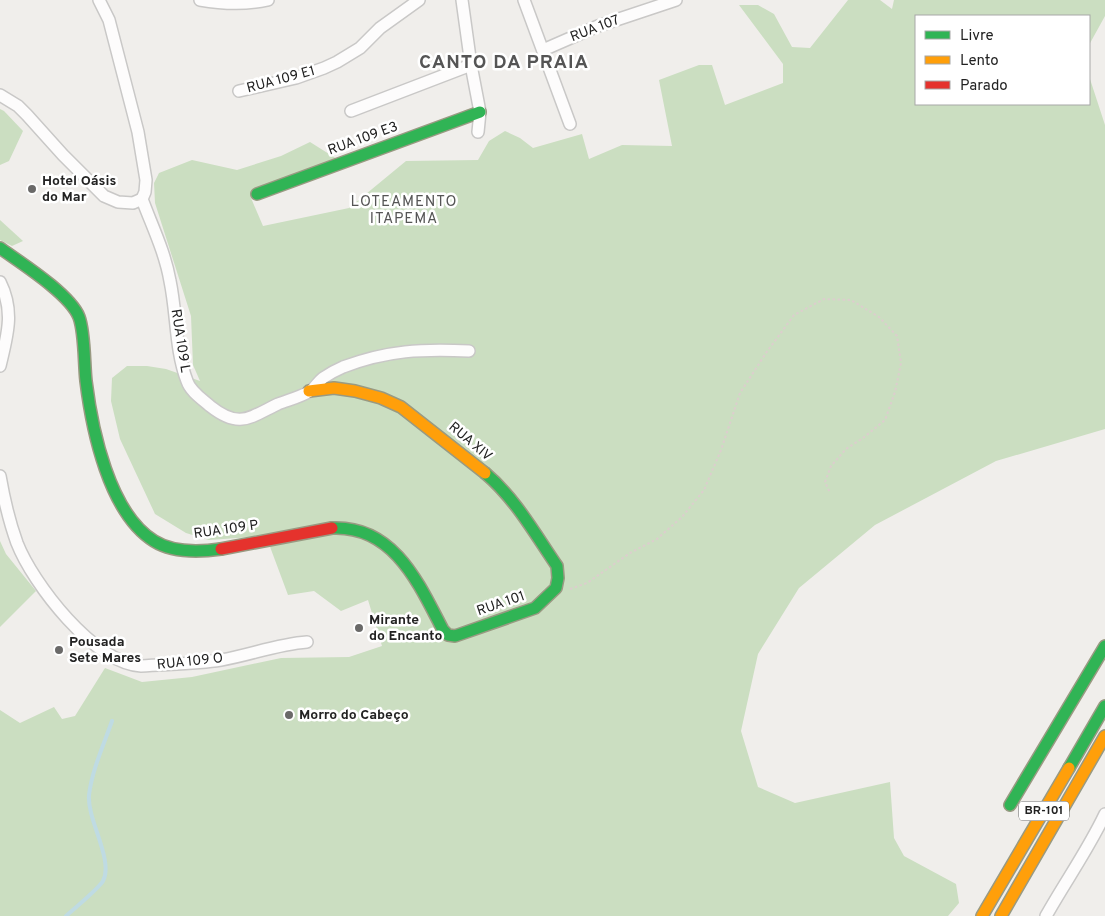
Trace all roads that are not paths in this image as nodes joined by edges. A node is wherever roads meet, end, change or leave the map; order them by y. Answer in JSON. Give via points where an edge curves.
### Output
{"nodes":[{"id":1,"x":99,"y":0,"type":"edge"},
{"id":2,"x":200,"y":0,"type":"edge"},
{"id":3,"x":268,"y":0,"type":"edge"},
{"id":4,"x":419,"y":0,"type":"edge"},
{"id":5,"x":462,"y":0,"type":"edge"},
{"id":6,"x":524,"y":0,"type":"edge"},
{"id":7,"x":676,"y":0,"type":"edge"},
{"id":8,"x":543,"y":50,"type":"junction"},
{"id":9,"x":471,"y":65,"type":"junction"},
{"id":10,"x":239,"y":91,"type":"dead end"},
{"id":11,"x":0,"y":94,"type":"edge"},
{"id":12,"x":351,"y":111,"type":"dead end"},
{"id":13,"x":480,"y":112,"type":"junction"},
{"id":14,"x":570,"y":124,"type":"dead end"},
{"id":15,"x":478,"y":132,"type":"dead end"},
{"id":16,"x":257,"y":194,"type":"dead end"},
{"id":17,"x":142,"y":199,"type":"junction"},
{"id":18,"x":0,"y":248,"type":"edge"},
{"id":19,"x":0,"y":282,"type":"edge"},
{"id":20,"x":469,"y":350,"type":"dead end"},
{"id":21,"x":0,"y":366,"type":"edge"},
{"id":22,"x":310,"y":392,"type":"junction"},
{"id":23,"x":0,"y":476,"type":"edge"},
{"id":24,"x":556,"y":588,"type":"joint"},
{"id":25,"x":448,"y":635,"type":"joint"},
{"id":26,"x":308,"y":642,"type":"dead end"},
{"id":27,"x":1105,"y":646,"type":"edge"},
{"id":28,"x":1105,"y":706,"type":"edge"},
{"id":29,"x":1105,"y":736,"type":"edge"},
{"id":30,"x":1010,"y":805,"type":"dead end"},
{"id":31,"x":1105,"y":814,"type":"edge"},
{"id":32,"x":982,"y":916,"type":"edge"},
{"id":33,"x":1001,"y":916,"type":"edge"},
{"id":34,"x":1046,"y":916,"type":"edge"}],
"edges":[{"from":1,"to":17,"type":"street","name":"RUA 109 L","via":[[109,20],[138,132],[146,180]]},
{"from":2,"to":3,"type":"street","via":[[232,4]]},
{"from":4,"to":10,"type":"street","name":"RUA 109 E1","via":[[380,28],[360,48],[331,65],[296,78]]},
{"from":5,"to":9,"type":"street"},
{"from":6,"to":8,"type":"street"},
{"from":7,"to":8,"type":"street","name":"RUA 107","via":[[598,26]]},
{"from":8,"to":14,"type":"street"},
{"from":9,"to":12,"type":"street"},
{"from":9,"to":13,"type":"street"},
{"from":11,"to":17,"type":"street","via":[[18,106],[104,196],[118,202],[133,203]]},
{"from":13,"to":15,"type":"street"},
{"from":13,"to":16,"type":"main road","name":"RUA 109 E3"},
{"from":17,"to":22,"type":"street","name":"RUA 109 L","via":[[164,254],[187,383],[200,398],[217,412],[242,420]]},
{"from":18,"to":25,"type":"main road","name":"RUA 109 P","via":[[68,301],[79,317],[91,419],[104,464],[120,501],[154,542],[193,551],[318,530],[342,527],[358,530],[372,536],[411,569]]},
{"from":19,"to":21,"type":"street","via":[[10,322]]},
{"from":20,"to":22,"type":"street","name":"RUA 109 L","via":[[402,351],[368,359],[322,378]]},
{"from":22,"to":24,"type":"main road","name":"RUA XIV","via":[[334,388],[381,398],[401,407],[433,431],[498,485],[512,501],[556,566]]},
{"from":23,"to":26,"type":"street","name":"RUA 109 O","via":[[10,524],[24,560],[74,626],[118,660],[132,666],[195,663]]},
{"from":24,"to":25,"type":"main road","name":"RUA 101","via":[[535,608],[455,636]]},
{"from":27,"to":30,"type":"main road"},
{"from":28,"to":32,"type":"main road","number":"BR-101"},
{"from":29,"to":33,"type":"main road","number":"BR-101"},
{"from":31,"to":34,"type":"street"}]}
